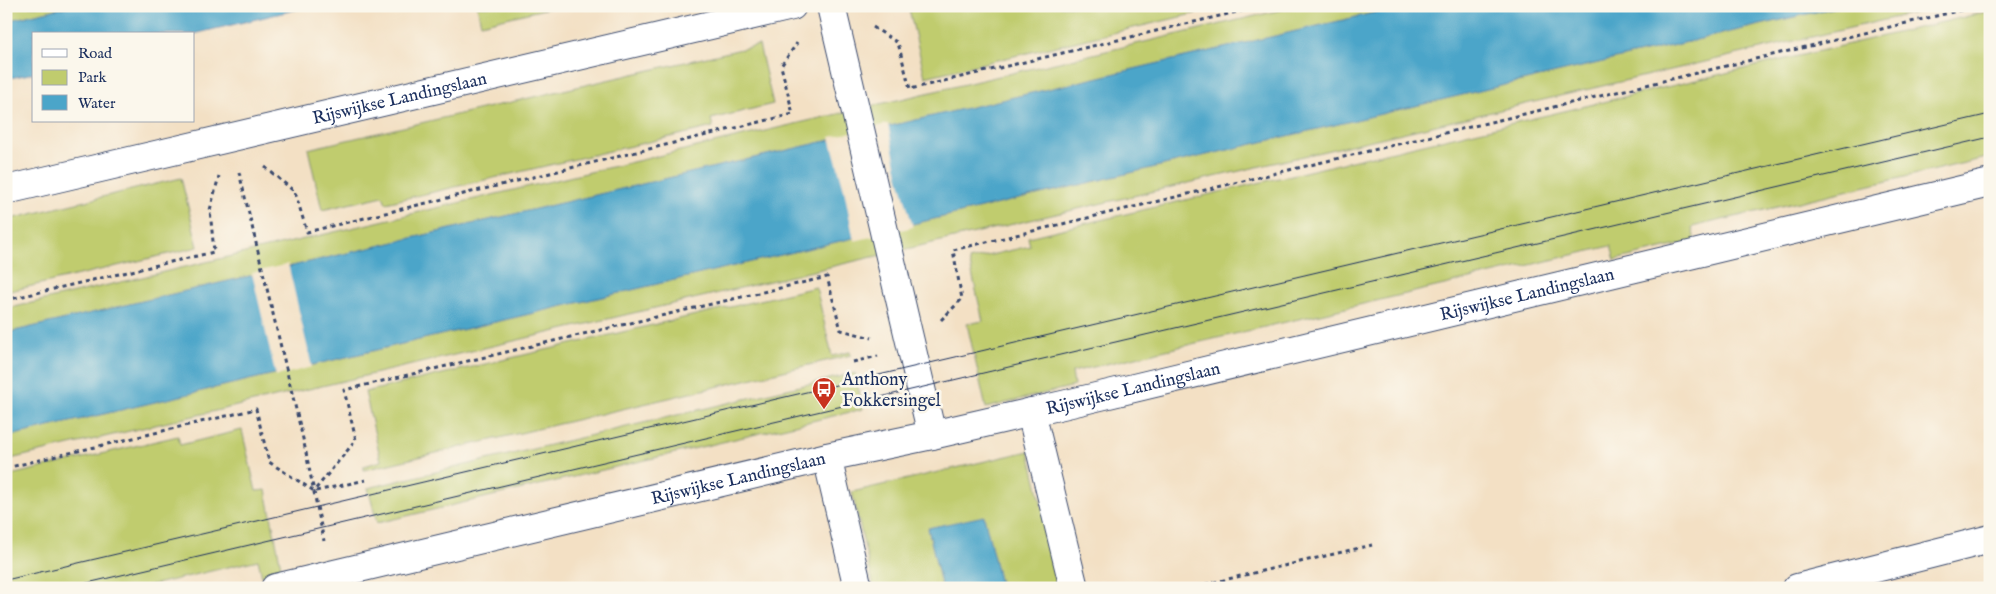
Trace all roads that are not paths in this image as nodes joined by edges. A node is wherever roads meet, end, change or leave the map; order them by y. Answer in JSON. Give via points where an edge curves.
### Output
{"nodes":[{"id":1,"x":792,"y":6,"type":"edge"},
{"id":2,"x":831,"y":6,"type":"edge"},
{"id":3,"x":1990,"y":183,"type":"edge"},
{"id":4,"x":6,"y":190,"type":"edge"},
{"id":5,"x":1031,"y":412,"type":"junction"},
{"id":6,"x":932,"y":435,"type":"junction"},
{"id":7,"x":827,"y":457,"type":"junction"},
{"id":8,"x":1990,"y":539,"type":"edge"},
{"id":9,"x":275,"y":588,"type":"edge"},
{"id":10,"x":858,"y":588,"type":"edge"},
{"id":11,"x":1074,"y":588,"type":"edge"},
{"id":12,"x":1797,"y":588,"type":"edge"}],
"edges":[{"from":1,"to":4,"type":"street","name":"Rijswijkse Landingslaan"},
{"from":2,"to":6,"type":"street"},
{"from":3,"to":5,"type":"street","name":"Rijswijkse Landingslaan"},
{"from":5,"to":6,"type":"street","name":"Rijswijkse Landingslaan"},
{"from":5,"to":11,"type":"street"},
{"from":6,"to":7,"type":"street","name":"Rijswijkse Landingslaan"},
{"from":7,"to":9,"type":"street","name":"Rijswijkse Landingslaan"},
{"from":7,"to":10,"type":"street"},
{"from":8,"to":12,"type":"street"}]}
